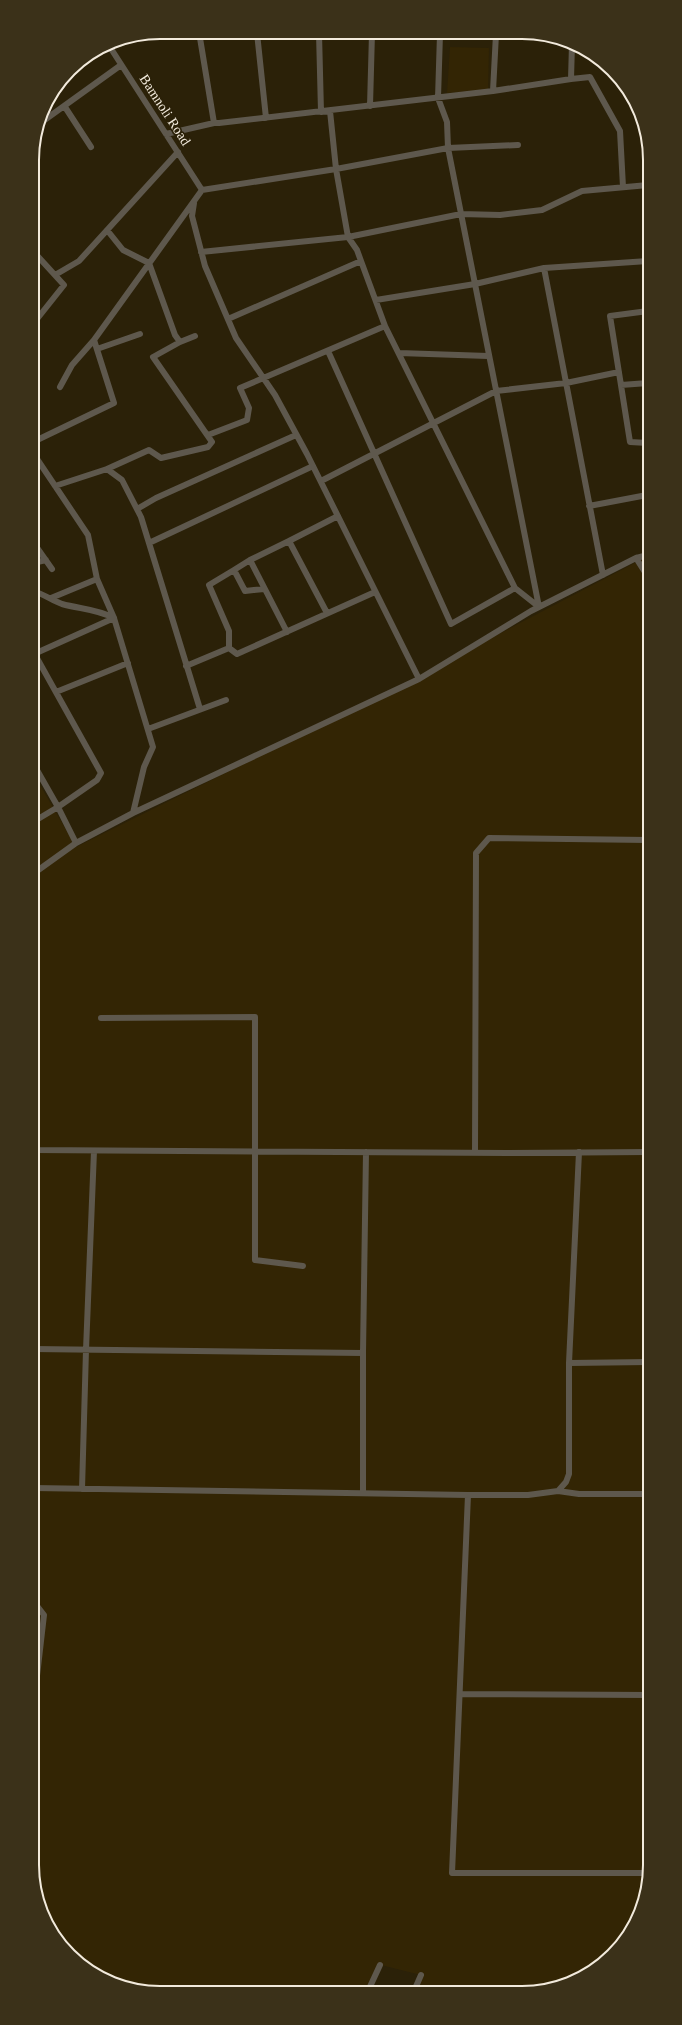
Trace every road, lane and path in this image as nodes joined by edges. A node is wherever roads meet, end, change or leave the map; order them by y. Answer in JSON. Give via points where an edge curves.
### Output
{"nodes":[{"id":1,"x":200,"y":39,"type":"edge"},
{"id":2,"x":257,"y":39,"type":"edge"},
{"id":3,"x":319,"y":39,"type":"edge"},
{"id":4,"x":372,"y":39,"type":"edge"},
{"id":5,"x":440,"y":39,"type":"edge"},
{"id":6,"x":496,"y":39,"type":"edge"},
{"id":7,"x":111,"y":49,"type":"edge"},
{"id":8,"x":572,"y":49,"type":"edge"},
{"id":9,"x":121,"y":65,"type":"junction"},
{"id":10,"x":571,"y":79,"type":"junction"},
{"id":11,"x":493,"y":91,"type":"junction"},
{"id":12,"x":438,"y":98,"type":"junction"},
{"id":13,"x":370,"y":106,"type":"junction"},
{"id":14,"x":65,"y":107,"type":"junction"},
{"id":15,"x":321,"y":112,"type":"junction"},
{"id":16,"x":266,"y":118,"type":"junction"},
{"id":17,"x":46,"y":120,"type":"edge"},
{"id":18,"x":214,"y":123,"type":"junction"},
{"id":19,"x":166,"y":134,"type":"junction"},
{"id":20,"x":518,"y":145,"type":"dead end"},
{"id":21,"x":92,"y":147,"type":"dead end"},
{"id":22,"x":448,"y":148,"type":"junction"},
{"id":23,"x":178,"y":152,"type":"junction"},
{"id":24,"x":336,"y":168,"type":"junction"},
{"id":25,"x":643,"y":185,"type":"edge"},
{"id":26,"x":623,"y":187,"type":"junction"},
{"id":27,"x":202,"y":190,"type":"junction"},
{"id":28,"x":194,"y":202,"type":"junction"},
{"id":29,"x":461,"y":214,"type":"junction"},
{"id":30,"x":107,"y":230,"type":"junction"},
{"id":31,"x":348,"y":237,"type":"junction"},
{"id":32,"x":201,"y":252,"type":"junction"},
{"id":33,"x":39,"y":258,"type":"edge"},
{"id":34,"x":361,"y":261,"type":"junction"},
{"id":35,"x":643,"y":261,"type":"edge"},
{"id":36,"x":149,"y":263,"type":"junction"},
{"id":37,"x":544,"y":268,"type":"junction"},
{"id":38,"x":55,"y":275,"type":"junction"},
{"id":39,"x":475,"y":284,"type":"junction"},
{"id":40,"x":376,"y":300,"type":"junction"},
{"id":41,"x":643,"y":312,"type":"edge"},
{"id":42,"x":39,"y":315,"type":"edge"},
{"id":43,"x":228,"y":319,"type":"junction"},
{"id":44,"x":385,"y":326,"type":"junction"},
{"id":45,"x":140,"y":334,"type":"dead end"},
{"id":46,"x":195,"y":336,"type":"dead end"},
{"id":47,"x":94,"y":340,"type":"junction"},
{"id":48,"x":180,"y":342,"type":"junction"},
{"id":49,"x":97,"y":349,"type":"junction"},
{"id":50,"x":328,"y":351,"type":"junction"},
{"id":51,"x":399,"y":353,"type":"junction"},
{"id":52,"x":488,"y":356,"type":"junction"},
{"id":53,"x":619,"y":372,"type":"junction"},
{"id":54,"x":263,"y":378,"type":"junction"},
{"id":55,"x":566,"y":383,"type":"junction"},
{"id":56,"x":643,"y":383,"type":"edge"},
{"id":57,"x":622,"y":385,"type":"junction"},
{"id":58,"x":60,"y":387,"type":"dead end"},
{"id":59,"x":496,"y":391,"type":"junction"},
{"id":60,"x":433,"y":422,"type":"junction"},
{"id":61,"x":208,"y":435,"type":"junction"},
{"id":62,"x":296,"y":435,"type":"junction"},
{"id":63,"x":39,"y":439,"type":"edge"},
{"id":64,"x":643,"y":443,"type":"edge"},
{"id":65,"x":373,"y":454,"type":"junction"},
{"id":66,"x":39,"y":462,"type":"edge"},
{"id":67,"x":313,"y":466,"type":"junction"},
{"id":68,"x":107,"y":469,"type":"junction"},
{"id":69,"x":321,"y":481,"type":"junction"},
{"id":70,"x":55,"y":486,"type":"junction"},
{"id":71,"x":643,"y":496,"type":"edge"},
{"id":72,"x":589,"y":506,"type":"junction"},
{"id":73,"x":137,"y":509,"type":"junction"},
{"id":74,"x":338,"y":516,"type":"junction"},
{"id":75,"x":290,"y":541,"type":"junction"},
{"id":76,"x":149,"y":543,"type":"junction"},
{"id":77,"x":39,"y":550,"type":"edge"},
{"id":78,"x":643,"y":556,"type":"edge"},
{"id":79,"x":636,"y":558,"type":"junction"},
{"id":80,"x":46,"y":560,"type":"junction"},
{"id":81,"x":250,"y":560,"type":"junction"},
{"id":82,"x":39,"y":562,"type":"edge"},
{"id":83,"x":52,"y":569,"type":"dead end"},
{"id":84,"x":643,"y":569,"type":"edge"},
{"id":85,"x":234,"y":570,"type":"junction"},
{"id":86,"x":603,"y":575,"type":"junction"},
{"id":87,"x":97,"y":579,"type":"junction"},
{"id":88,"x":264,"y":588,"type":"junction"},
{"id":89,"x":515,"y":588,"type":"junction"},
{"id":90,"x":375,"y":592,"type":"junction"},
{"id":91,"x":39,"y":593,"type":"edge"},
{"id":92,"x":51,"y":598,"type":"junction"},
{"id":93,"x":539,"y":607,"type":"junction"},
{"id":94,"x":327,"y":613,"type":"junction"},
{"id":95,"x":114,"y":618,"type":"junction"},
{"id":96,"x":287,"y":632,"type":"junction"},
{"id":97,"x":229,"y":648,"type":"junction"},
{"id":98,"x":39,"y":650,"type":"edge"},
{"id":99,"x":39,"y":661,"type":"edge"},
{"id":100,"x":128,"y":663,"type":"junction"},
{"id":101,"x":186,"y":666,"type":"junction"},
{"id":102,"x":419,"y":679,"type":"junction"},
{"id":103,"x":56,"y":692,"type":"junction"},
{"id":104,"x":226,"y":700,"type":"dead end"},
{"id":105,"x":200,"y":709,"type":"junction"},
{"id":106,"x":148,"y":729,"type":"junction"},
{"id":107,"x":39,"y":775,"type":"edge"},
{"id":108,"x":58,"y":807,"type":"junction"},
{"id":109,"x":133,"y":813,"type":"junction"},
{"id":110,"x":39,"y":818,"type":"edge"},
{"id":111,"x":643,"y":840,"type":"edge"},
{"id":112,"x":76,"y":843,"type":"junction"},
{"id":113,"x":39,"y":868,"type":"edge"},
{"id":114,"x":101,"y":1018,"type":"dead end"},
{"id":115,"x":39,"y":1150,"type":"edge"},
{"id":116,"x":94,"y":1151,"type":"junction"},
{"id":117,"x":254,"y":1152,"type":"junction"},
{"id":118,"x":366,"y":1152,"type":"junction"},
{"id":119,"x":579,"y":1152,"type":"junction"},
{"id":120,"x":643,"y":1152,"type":"edge"},
{"id":121,"x":475,"y":1153,"type":"junction"},
{"id":122,"x":303,"y":1266,"type":"dead end"},
{"id":123,"x":39,"y":1349,"type":"edge"},
{"id":124,"x":86,"y":1350,"type":"junction"},
{"id":125,"x":363,"y":1353,"type":"junction"},
{"id":126,"x":643,"y":1362,"type":"edge"},
{"id":127,"x":569,"y":1363,"type":"junction"},
{"id":128,"x":39,"y":1488,"type":"edge"},
{"id":129,"x":82,"y":1489,"type":"junction"},
{"id":130,"x":558,"y":1491,"type":"junction"},
{"id":131,"x":363,"y":1492,"type":"junction"},
{"id":132,"x":643,"y":1494,"type":"edge"},
{"id":133,"x":468,"y":1495,"type":"junction"},
{"id":134,"x":39,"y":1608,"type":"edge"},
{"id":135,"x":39,"y":1658,"type":"edge"},
{"id":136,"x":460,"y":1694,"type":"junction"},
{"id":137,"x":643,"y":1695,"type":"edge"},
{"id":138,"x":643,"y":1875,"type":"edge"},
{"id":139,"x":380,"y":1965,"type":"dead end"},
{"id":140,"x":421,"y":1975,"type":"dead end"},
{"id":141,"x":370,"y":1986,"type":"edge"},
{"id":142,"x":416,"y":1986,"type":"edge"}],
"edges":[{"from":1,"to":18,"type":"street"},
{"from":2,"to":16,"type":"street"},
{"from":3,"to":15,"type":"street"},
{"from":4,"to":13,"type":"street"},
{"from":5,"to":12,"type":"street"},
{"from":6,"to":11,"type":"street"},
{"from":7,"to":9,"type":"street","name":"Bamnoli Road"},
{"from":8,"to":10,"type":"street"},
{"from":9,"to":14,"type":"street"},
{"from":9,"to":19,"type":"street","name":"Bamnoli Road"},
{"from":10,"to":11,"type":"street"},
{"from":10,"to":26,"type":"street","via":[[590,77],[620,132]]},
{"from":11,"to":12,"type":"street"},
{"from":12,"to":13,"type":"street"},
{"from":12,"to":22,"type":"street","via":[[447,122]]},
{"from":13,"to":15,"type":"street"},
{"from":14,"to":17,"type":"street"},
{"from":14,"to":21,"type":"street"},
{"from":15,"to":16,"type":"street"},
{"from":15,"to":24,"type":"street","via":[[330,111]]},
{"from":16,"to":18,"type":"street"},
{"from":18,"to":19,"type":"street"},
{"from":19,"to":23,"type":"street","name":"Bamnoli Road"},
{"from":20,"to":22,"type":"street"},
{"from":22,"to":24,"type":"street"},
{"from":22,"to":29,"type":"street"},
{"from":23,"to":27,"type":"street","name":"Bamnoli Road"},
{"from":23,"to":30,"type":"street"},
{"from":24,"to":27,"type":"street"},
{"from":24,"to":31,"type":"street"},
{"from":25,"to":26,"type":"street"},
{"from":26,"to":29,"type":"street","via":[[582,191],[542,210],[500,215]]},
{"from":27,"to":28,"type":"street"},
{"from":28,"to":32,"type":"street","via":[[192,216]]},
{"from":28,"to":36,"type":"street"},
{"from":29,"to":31,"type":"street"},
{"from":29,"to":39,"type":"street"},
{"from":30,"to":36,"type":"street","via":[[123,250]]},
{"from":30,"to":38,"type":"street","via":[[79,261]]},
{"from":31,"to":32,"type":"street"},
{"from":31,"to":34,"type":"street","via":[[358,250]]},
{"from":32,"to":43,"type":"street"},
{"from":33,"to":38,"type":"street"},
{"from":34,"to":40,"type":"street"},
{"from":34,"to":43,"type":"street"},
{"from":35,"to":37,"type":"street"},
{"from":36,"to":47,"type":"street"},
{"from":36,"to":48,"type":"street","via":[[175,335]]},
{"from":37,"to":39,"type":"street"},
{"from":37,"to":55,"type":"street"},
{"from":38,"to":42,"type":"street","via":[[64,285]]},
{"from":39,"to":40,"type":"street"},
{"from":39,"to":52,"type":"street"},
{"from":40,"to":44,"type":"street"},
{"from":41,"to":53,"type":"street","via":[[610,316]]},
{"from":43,"to":54,"type":"street","via":[[236,338]]},
{"from":44,"to":50,"type":"street"},
{"from":44,"to":51,"type":"street"},
{"from":45,"to":49,"type":"street"},
{"from":46,"to":48,"type":"street"},
{"from":47,"to":49,"type":"street"},
{"from":47,"to":58,"type":"street","via":[[72,364]]},
{"from":48,"to":61,"type":"street","via":[[153,357]]},
{"from":49,"to":63,"type":"street","via":[[114,403]]},
{"from":50,"to":54,"type":"street"},
{"from":50,"to":65,"type":"street"},
{"from":51,"to":52,"type":"street"},
{"from":51,"to":60,"type":"street"},
{"from":52,"to":59,"type":"street"},
{"from":53,"to":55,"type":"street"},
{"from":53,"to":57,"type":"street"},
{"from":54,"to":61,"type":"street","via":[[240,388],[249,408],[247,420]]},
{"from":54,"to":62,"type":"street"},
{"from":55,"to":59,"type":"street"},
{"from":55,"to":72,"type":"street"},
{"from":56,"to":57,"type":"street"},
{"from":57,"to":64,"type":"street","via":[[630,442]]},
{"from":59,"to":60,"type":"street"},
{"from":59,"to":93,"type":"street"},
{"from":60,"to":65,"type":"street"},
{"from":60,"to":89,"type":"street"},
{"from":61,"to":68,"type":"street","via":[[212,442],[208,447],[161,458],[149,450]]},
{"from":62,"to":67,"type":"street"},
{"from":62,"to":73,"type":"street"},
{"from":65,"to":69,"type":"street"},
{"from":65,"to":89,"type":"street","via":[[451,624]]},
{"from":66,"to":70,"type":"street"},
{"from":67,"to":69,"type":"street"},
{"from":67,"to":76,"type":"street"},
{"from":68,"to":70,"type":"street"},
{"from":68,"to":73,"type":"street","via":[[122,480]]},
{"from":69,"to":74,"type":"street"},
{"from":70,"to":87,"type":"street","via":[[88,535]]},
{"from":71,"to":72,"type":"street"},
{"from":72,"to":86,"type":"street"},
{"from":73,"to":76,"type":"street"},
{"from":74,"to":75,"type":"street"},
{"from":74,"to":90,"type":"street"},
{"from":75,"to":81,"type":"street"},
{"from":75,"to":94,"type":"street"},
{"from":76,"to":101,"type":"street"},
{"from":77,"to":80,"type":"street"},
{"from":78,"to":79,"type":"street"},
{"from":79,"to":84,"type":"street"},
{"from":79,"to":86,"type":"street"},
{"from":80,"to":82,"type":"street"},
{"from":80,"to":83,"type":"street"},
{"from":81,"to":85,"type":"street"},
{"from":81,"to":88,"type":"street"},
{"from":85,"to":88,"type":"street","via":[[245,591]]},
{"from":85,"to":97,"type":"street","via":[[209,585],[229,631]]},
{"from":86,"to":93,"type":"street"},
{"from":87,"to":92,"type":"street"},
{"from":87,"to":95,"type":"street"},
{"from":88,"to":96,"type":"street"},
{"from":89,"to":93,"type":"street"},
{"from":90,"to":94,"type":"street"},
{"from":90,"to":102,"type":"street"},
{"from":91,"to":92,"type":"street"},
{"from":92,"to":95,"type":"street","via":[[61,603],[101,611]]},
{"from":93,"to":102,"type":"street"},
{"from":94,"to":96,"type":"street"},
{"from":95,"to":98,"type":"street"},
{"from":95,"to":100,"type":"street"},
{"from":96,"to":97,"type":"street","via":[[236,654]]},
{"from":97,"to":101,"type":"street"},
{"from":99,"to":103,"type":"street"},
{"from":100,"to":103,"type":"street"},
{"from":100,"to":106,"type":"street"},
{"from":101,"to":105,"type":"street"},
{"from":102,"to":109,"type":"street"},
{"from":103,"to":108,"type":"street","via":[[100,773],[97,780]]},
{"from":104,"to":105,"type":"street"},
{"from":105,"to":106,"type":"street"},
{"from":106,"to":109,"type":"street","via":[[153,747],[144,767]]},
{"from":107,"to":108,"type":"street"},
{"from":108,"to":110,"type":"street"},
{"from":108,"to":112,"type":"street"},
{"from":109,"to":112,"type":"street"},
{"from":111,"to":121,"type":"street","via":[[489,838],[476,853]]},
{"from":112,"to":113,"type":"street"},
{"from":114,"to":117,"type":"street","via":[[255,1017]]},
{"from":115,"to":116,"type":"street"},
{"from":116,"to":117,"type":"street"},
{"from":116,"to":124,"type":"street"},
{"from":117,"to":118,"type":"street"},
{"from":117,"to":122,"type":"street","via":[[255,1260]]},
{"from":118,"to":121,"type":"street"},
{"from":118,"to":125,"type":"street"},
{"from":119,"to":120,"type":"street"},
{"from":119,"to":121,"type":"street"},
{"from":119,"to":127,"type":"street"},
{"from":123,"to":124,"type":"street"},
{"from":124,"to":125,"type":"street"},
{"from":124,"to":129,"type":"street"},
{"from":125,"to":131,"type":"street"},
{"from":126,"to":127,"type":"street"},
{"from":127,"to":130,"type":"street","via":[[569,1474]]},
{"from":128,"to":129,"type":"street"},
{"from":129,"to":131,"type":"street"},
{"from":130,"to":132,"type":"street","via":[[579,1494]]},
{"from":130,"to":133,"type":"street","via":[[528,1495]]},
{"from":131,"to":133,"type":"street"},
{"from":133,"to":136,"type":"street"},
{"from":134,"to":135,"type":"street","via":[[44,1615]]},
{"from":136,"to":137,"type":"street"},
{"from":136,"to":138,"type":"street","via":[[452,1873]]},
{"from":139,"to":141,"type":"street"},
{"from":140,"to":142,"type":"street"}]}
